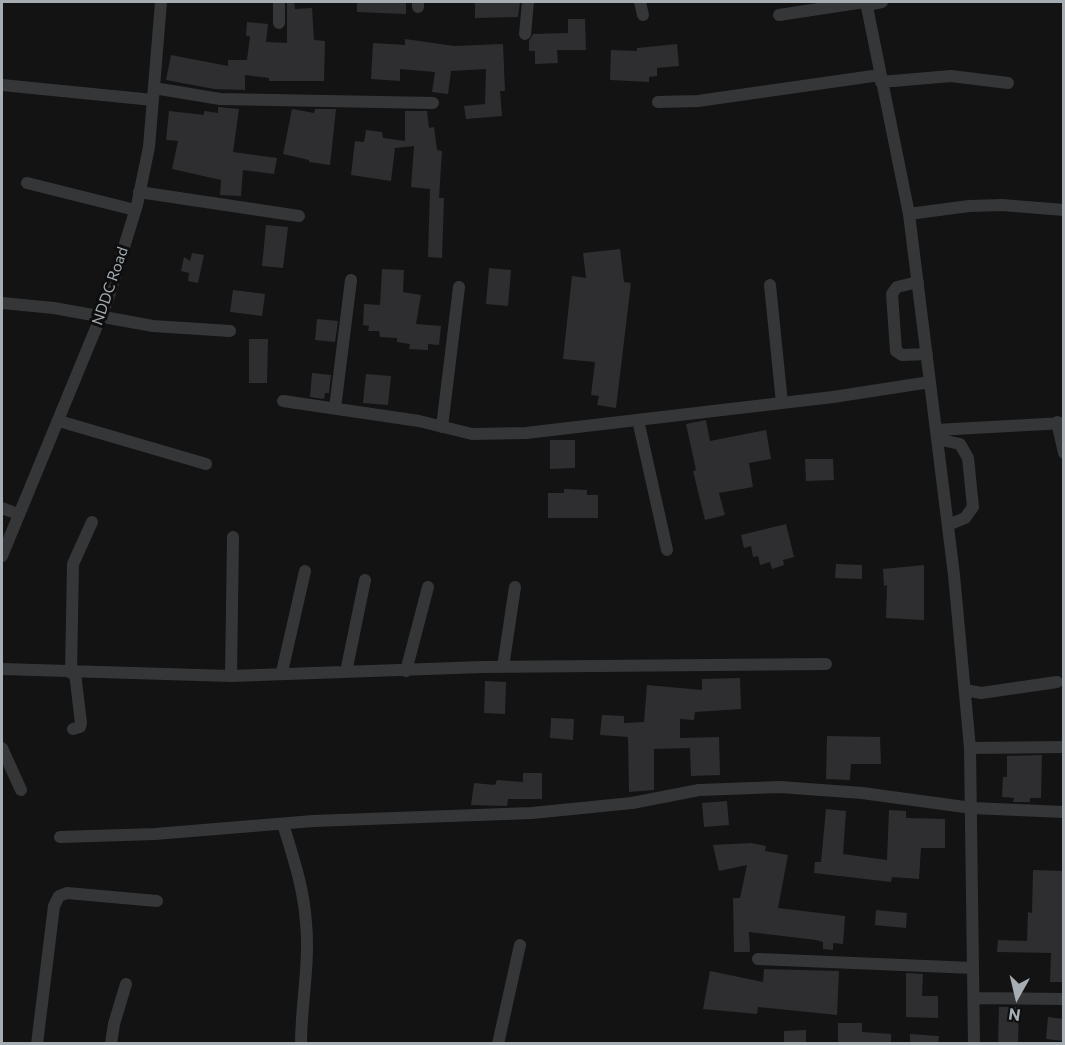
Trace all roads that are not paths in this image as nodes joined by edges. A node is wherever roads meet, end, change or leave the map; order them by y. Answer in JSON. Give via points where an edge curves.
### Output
{"nodes":[{"id":1,"x":161,"y":2,"type":"edge"},
{"id":2,"x":279,"y":2,"type":"edge"},
{"id":3,"x":528,"y":2,"type":"edge"},
{"id":4,"x":640,"y":2,"type":"edge"},
{"id":5,"x":882,"y":2,"type":"edge"},
{"id":6,"x":866,"y":3,"type":"edge"},
{"id":7,"x":643,"y":15,"type":"dead end"},
{"id":8,"x":779,"y":15,"type":"dead end"},
{"id":9,"x":279,"y":23,"type":"dead end"},
{"id":10,"x":525,"y":34,"type":"dead end"},
{"id":11,"x":881,"y":79,"type":"junction"},
{"id":12,"x":1008,"y":83,"type":"dead end"},
{"id":13,"x":2,"y":85,"type":"edge"},
{"id":14,"x":154,"y":94,"type":"junction"},
{"id":15,"x":658,"y":102,"type":"dead end"},
{"id":16,"x":433,"y":103,"type":"dead end"},
{"id":17,"x":27,"y":183,"type":"dead end"},
{"id":18,"x":139,"y":192,"type":"junction"},
{"id":19,"x":135,"y":210,"type":"junction"},
{"id":20,"x":1064,"y":210,"type":"edge"},
{"id":21,"x":909,"y":214,"type":"junction"},
{"id":22,"x":299,"y":216,"type":"dead end"},
{"id":23,"x":351,"y":280,"type":"dead end"},
{"id":24,"x":918,"y":282,"type":"junction"},
{"id":25,"x":770,"y":285,"type":"dead end"},
{"id":26,"x":459,"y":287,"type":"dead end"},
{"id":27,"x":2,"y":303,"type":"edge"},
{"id":28,"x":101,"y":316,"type":"junction"},
{"id":29,"x":230,"y":331,"type":"dead end"},
{"id":30,"x":927,"y":354,"type":"junction"},
{"id":31,"x":930,"y":382,"type":"junction"},
{"id":32,"x":283,"y":401,"type":"dead end"},
{"id":33,"x":782,"y":403,"type":"junction"},
{"id":34,"x":335,"y":408,"type":"junction"},
{"id":35,"x":638,"y":420,"type":"junction"},
{"id":36,"x":59,"y":421,"type":"junction"},
{"id":37,"x":1060,"y":422,"type":"edge"},
{"id":38,"x":442,"y":427,"type":"junction"},
{"id":39,"x":937,"y":434,"type":"junction"},
{"id":40,"x":1064,"y":453,"type":"edge"},
{"id":41,"x":206,"y":464,"type":"dead end"},
{"id":42,"x":2,"y":508,"type":"edge"},
{"id":43,"x":18,"y":514,"type":"junction"},
{"id":44,"x":92,"y":522,"type":"dead end"},
{"id":45,"x":948,"y":525,"type":"junction"},
{"id":46,"x":233,"y":537,"type":"dead end"},
{"id":47,"x":667,"y":550,"type":"dead end"},
{"id":48,"x":2,"y":556,"type":"edge"},
{"id":49,"x":305,"y":571,"type":"dead end"},
{"id":50,"x":365,"y":580,"type":"dead end"},
{"id":51,"x":428,"y":587,"type":"dead end"},
{"id":52,"x":515,"y":587,"type":"dead end"},
{"id":53,"x":826,"y":664,"type":"dead end"},
{"id":54,"x":503,"y":667,"type":"junction"},
{"id":55,"x":2,"y":669,"type":"edge"},
{"id":56,"x":406,"y":671,"type":"junction"},
{"id":57,"x":282,"y":672,"type":"junction"},
{"id":58,"x":346,"y":672,"type":"junction"},
{"id":59,"x":73,"y":673,"type":"junction"},
{"id":60,"x":231,"y":676,"type":"junction"},
{"id":61,"x":1057,"y":682,"type":"dead end"},
{"id":62,"x":964,"y":690,"type":"junction"},
{"id":63,"x":73,"y":729,"type":"dead end"},
{"id":64,"x":1064,"y":747,"type":"edge"},
{"id":65,"x":2,"y":748,"type":"edge"},
{"id":66,"x":970,"y":748,"type":"junction"},
{"id":67,"x":21,"y":790,"type":"dead end"},
{"id":68,"x":972,"y":808,"type":"junction"},
{"id":69,"x":1064,"y":812,"type":"edge"},
{"id":70,"x":283,"y":824,"type":"junction"},
{"id":71,"x":60,"y":837,"type":"dead end"},
{"id":72,"x":157,"y":901,"type":"dead end"},
{"id":73,"x":520,"y":945,"type":"dead end"},
{"id":74,"x":758,"y":959,"type":"dead end"},
{"id":75,"x":974,"y":968,"type":"junction"},
{"id":76,"x":126,"y":984,"type":"dead end"},
{"id":77,"x":974,"y":998,"type":"junction"},
{"id":78,"x":1064,"y":999,"type":"edge"},
{"id":79,"x":37,"y":1044,"type":"edge"},
{"id":80,"x":111,"y":1044,"type":"edge"},
{"id":81,"x":301,"y":1044,"type":"edge"},
{"id":82,"x":498,"y":1044,"type":"edge"},
{"id":83,"x":974,"y":1044,"type":"edge"}],
"edges":[{"from":1,"to":14,"type":"street","name":"NDDC Road"},
{"from":2,"to":9,"type":"street"},
{"from":3,"to":10,"type":"street"},
{"from":4,"to":7,"type":"street"},
{"from":5,"to":6,"type":"street"},
{"from":6,"to":8,"type":"street"},
{"from":6,"to":11,"type":"street"},
{"from":11,"to":12,"type":"street","via":[[951,76]]},
{"from":11,"to":15,"type":"street","via":[[698,101]]},
{"from":11,"to":21,"type":"street"},
{"from":13,"to":14,"type":"street"},
{"from":14,"to":16,"type":"street"},
{"from":14,"to":18,"type":"street","name":"NDDC Road","via":[[149,147]]},
{"from":17,"to":19,"type":"street"},
{"from":18,"to":19,"type":"street","name":"NDDC Road"},
{"from":18,"to":22,"type":"street"},
{"from":19,"to":28,"type":"street","name":"NDDC Road"},
{"from":20,"to":21,"type":"street","via":[[1002,205]]},
{"from":21,"to":24,"type":"street"},
{"from":23,"to":34,"type":"street"},
{"from":24,"to":30,"type":"street"},
{"from":24,"to":30,"type":"street","via":[[897,287],[892,294],[896,351],[902,355]]},
{"from":25,"to":33,"type":"street"},
{"from":26,"to":38,"type":"street"},
{"from":27,"to":28,"type":"street"},
{"from":28,"to":29,"type":"street","via":[[153,326]]},
{"from":28,"to":36,"type":"street","name":"NDDC Road"},
{"from":30,"to":31,"type":"street"},
{"from":31,"to":33,"type":"street"},
{"from":31,"to":39,"type":"street"},
{"from":32,"to":34,"type":"street"},
{"from":33,"to":35,"type":"street"},
{"from":34,"to":38,"type":"street"},
{"from":35,"to":38,"type":"street","via":[[526,434],[472,434]]},
{"from":35,"to":47,"type":"street"},
{"from":36,"to":41,"type":"street"},
{"from":36,"to":43,"type":"street","name":"NDDC Road"},
{"from":37,"to":39,"type":"street"},
{"from":37,"to":40,"type":"street"},
{"from":39,"to":45,"type":"street"},
{"from":39,"to":45,"type":"street","via":[[960,444],[968,458],[973,507],[971,513]]},
{"from":42,"to":43,"type":"street"},
{"from":43,"to":48,"type":"street","name":"NDDC Road"},
{"from":44,"to":59,"type":"street","via":[[74,564]]},
{"from":45,"to":62,"type":"street"},
{"from":46,"to":60,"type":"street"},
{"from":49,"to":57,"type":"street"},
{"from":50,"to":58,"type":"street"},
{"from":51,"to":56,"type":"street"},
{"from":52,"to":54,"type":"street"},
{"from":53,"to":54,"type":"street"},
{"from":54,"to":56,"type":"street"},
{"from":55,"to":59,"type":"street"},
{"from":56,"to":58,"type":"street"},
{"from":57,"to":58,"type":"street"},
{"from":57,"to":60,"type":"street"},
{"from":59,"to":60,"type":"street"},
{"from":59,"to":63,"type":"street","via":[[81,723]]},
{"from":61,"to":62,"type":"street","via":[[981,693]]},
{"from":62,"to":66,"type":"street"},
{"from":64,"to":66,"type":"street"},
{"from":65,"to":67,"type":"street"},
{"from":66,"to":68,"type":"street"},
{"from":68,"to":69,"type":"street"},
{"from":68,"to":70,"type":"street","via":[[780,787],[699,790],[632,803],[532,813]]},
{"from":68,"to":75,"type":"street"},
{"from":70,"to":71,"type":"street","via":[[132,836]]},
{"from":70,"to":81,"type":"street","via":[[299,877],[306,923]]},
{"from":72,"to":79,"type":"street","via":[[67,893],[59,896],[54,906]]},
{"from":73,"to":82,"type":"street"},
{"from":74,"to":75,"type":"street"},
{"from":75,"to":77,"type":"street"},
{"from":76,"to":80,"type":"street"},
{"from":77,"to":78,"type":"street"},
{"from":77,"to":83,"type":"street"}]}
